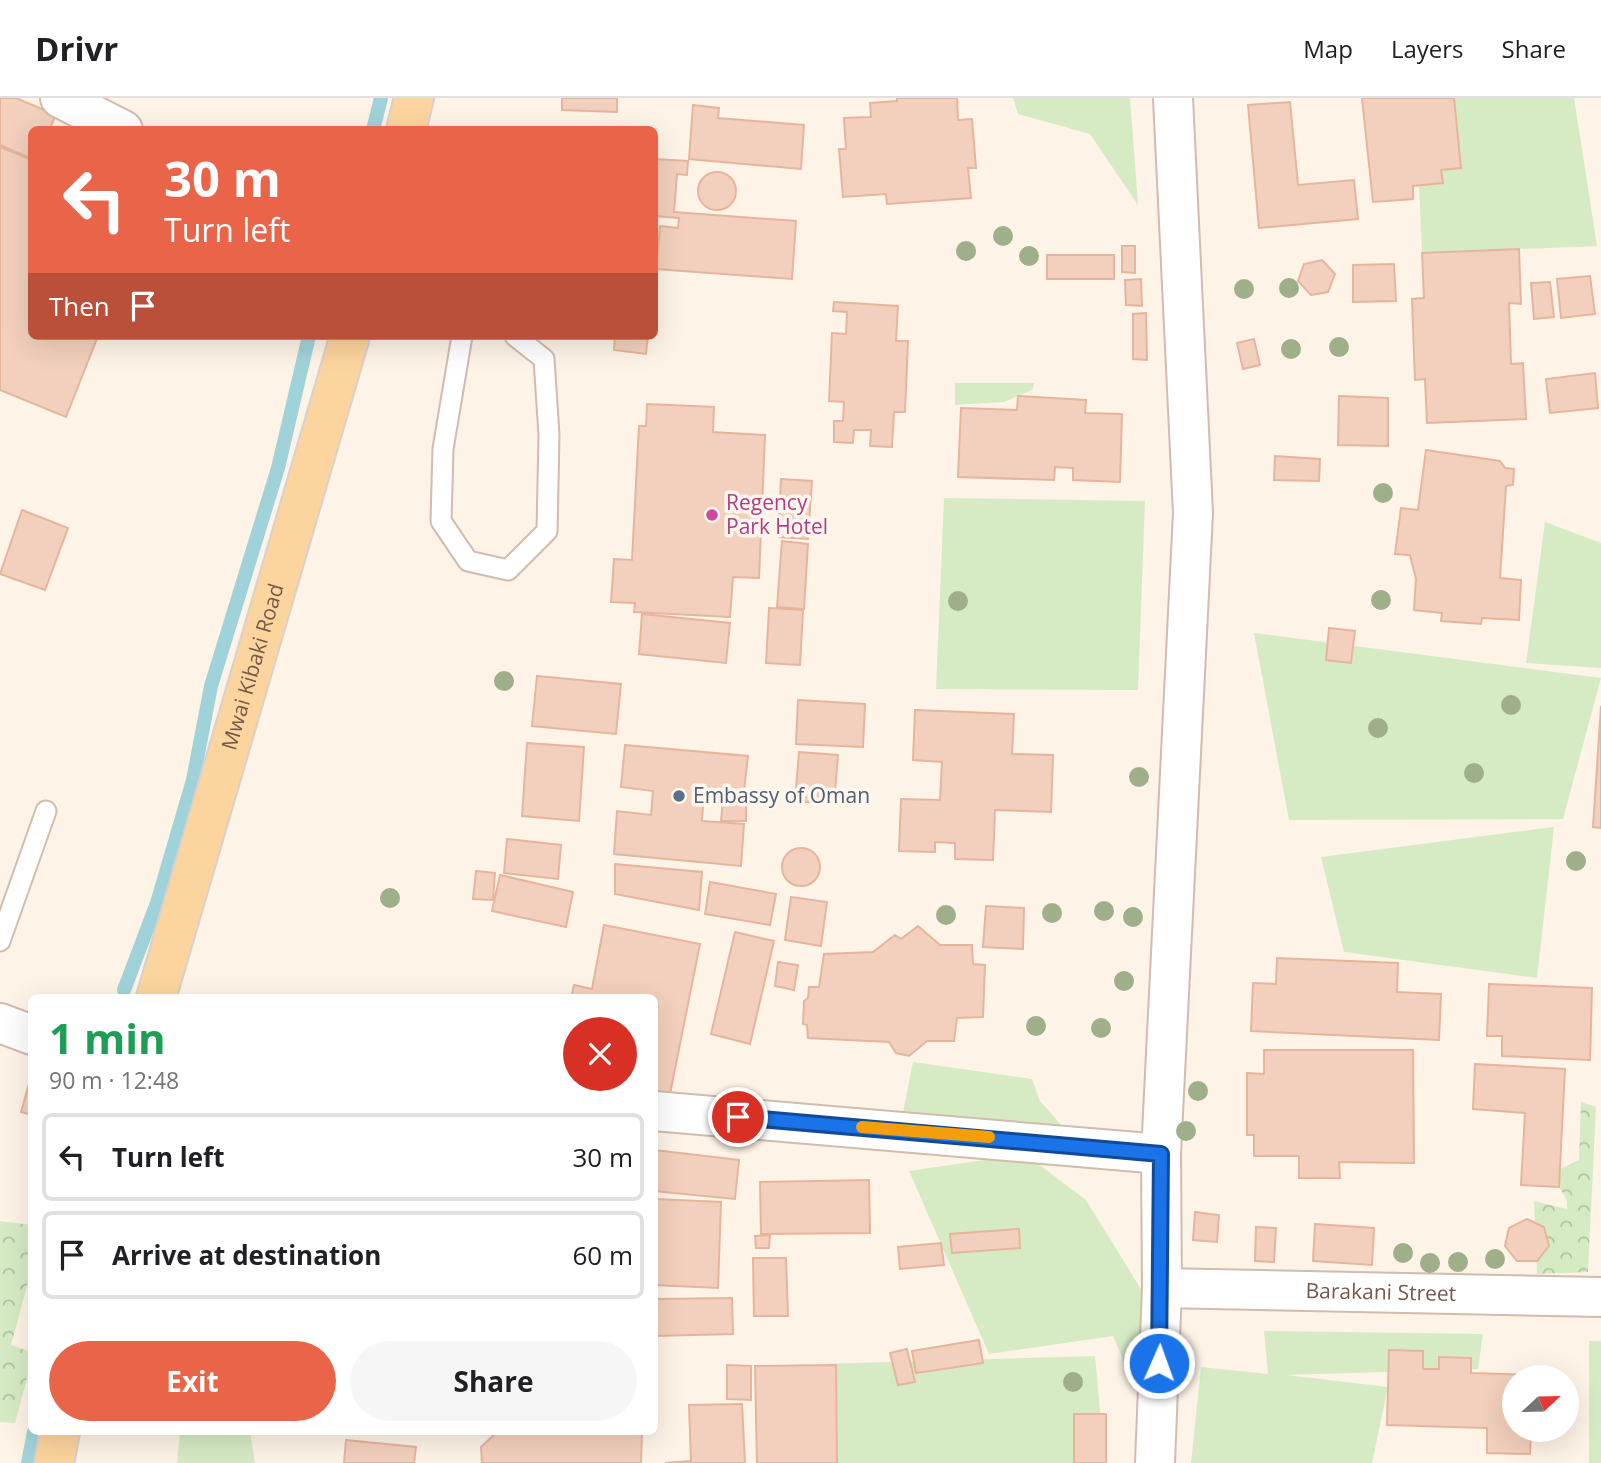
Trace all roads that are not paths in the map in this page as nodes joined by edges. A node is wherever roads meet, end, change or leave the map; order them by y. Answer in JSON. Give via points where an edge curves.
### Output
{"nodes":[{"id":1,"x":60,"y":98,"type":"edge"},
{"id":2,"x":414,"y":98,"type":"edge"},
{"id":3,"x":1173,"y":98,"type":"edge"},
{"id":4,"x":114,"y":126,"type":"edge"},
{"id":5,"x":407,"y":126,"type":"edge"},
{"id":6,"x":349,"y":340,"type":"edge"},
{"id":7,"x":461,"y":340,"type":"edge"},
{"id":8,"x":520,"y":340,"type":"edge"},
{"id":9,"x":46,"y":811,"type":"dead end"},
{"id":10,"x":0,"y":941,"type":"edge"},
{"id":11,"x":157,"y":994,"type":"edge"},
{"id":12,"x":0,"y":1023,"type":"edge"},
{"id":13,"x":28,"y":1033,"type":"edge"},
{"id":14,"x":658,"y":1111,"type":"edge"},
{"id":15,"x":1161,"y":1154,"type":"junction"},
{"id":16,"x":1162,"y":1288,"type":"junction"},
{"id":17,"x":1601,"y":1297,"type":"edge"},
{"id":18,"x":59,"y":1435,"type":"edge"},
{"id":19,"x":54,"y":1463,"type":"edge"},
{"id":20,"x":1155,"y":1463,"type":"edge"}],
"edges":[{"from":1,"to":4,"type":"street"},
{"from":2,"to":5,"type":"main road"},
{"from":3,"to":15,"type":"street","via":[[1193,513]]},
{"from":6,"to":11,"type":"main road","name":"Mwai Kibaki Road"},
{"from":7,"to":8,"type":"lane","via":[[443,449],[441,521],[468,561],[508,570],[547,531],[549,435],[544,359]]},
{"from":9,"to":10,"type":"lane"},
{"from":12,"to":13,"type":"street"},
{"from":14,"to":15,"type":"street"},
{"from":15,"to":16,"type":"street"},
{"from":16,"to":17,"type":"street","name":"Barakani Street"},
{"from":16,"to":20,"type":"street"},
{"from":18,"to":19,"type":"main road"}]}
